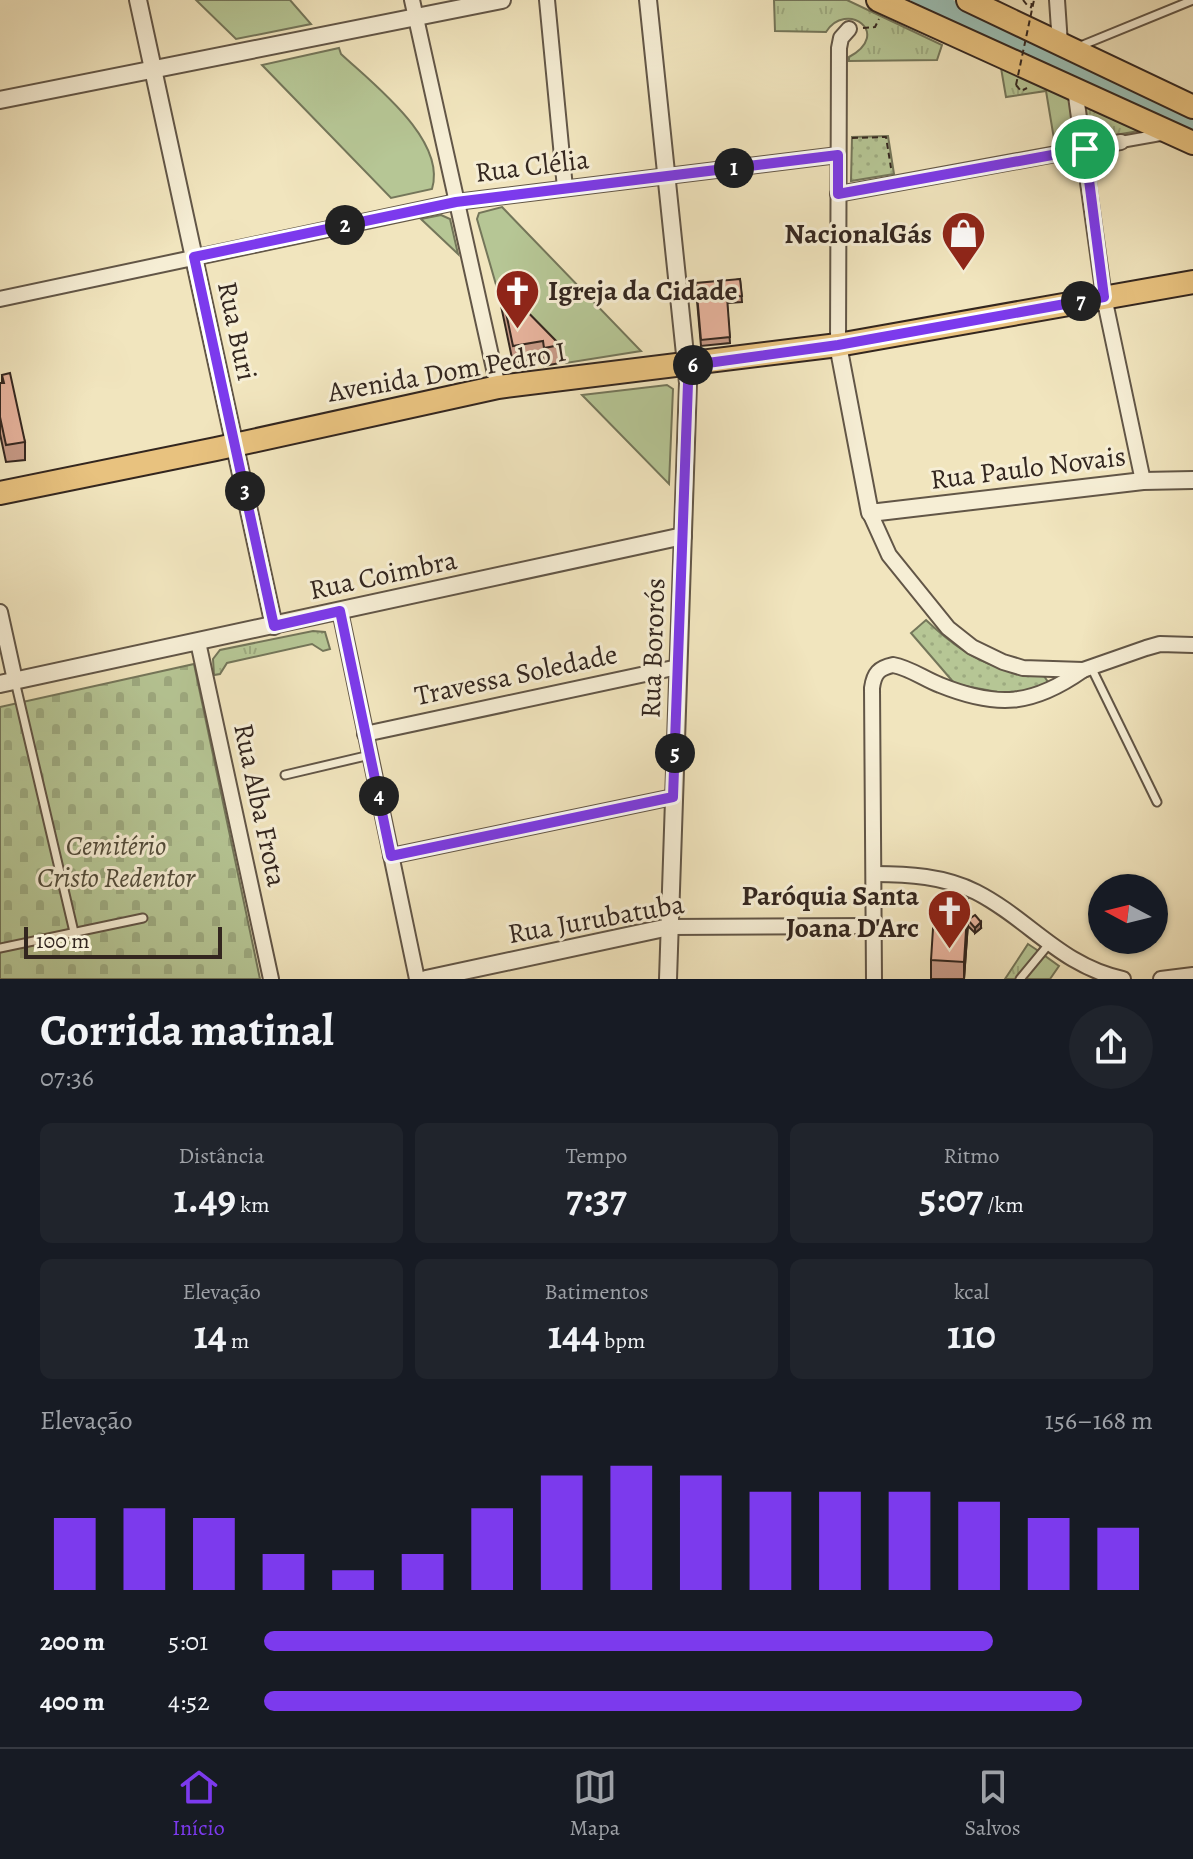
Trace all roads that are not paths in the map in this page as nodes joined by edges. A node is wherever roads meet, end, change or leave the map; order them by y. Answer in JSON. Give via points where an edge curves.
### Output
{"nodes":[{"id":1,"x":138,"y":0,"type":"edge"},
{"id":2,"x":502,"y":0,"type":"edge"},
{"id":3,"x":547,"y":0,"type":"edge"},
{"id":4,"x":648,"y":0,"type":"edge"},
{"id":5,"x":968,"y":0,"type":"edge"},
{"id":6,"x":1057,"y":0,"type":"edge"},
{"id":7,"x":1193,"y":0,"type":"edge"},
{"id":8,"x":882,"y":2,"type":"edge"},
{"id":9,"x":414,"y":8,"type":"edge"},
{"id":10,"x":849,"y":29,"type":"road end"},
{"id":11,"x":1066,"y":47,"type":"junction"},
{"id":12,"x":153,"y":68,"type":"junction"},
{"id":13,"x":1075,"y":89,"type":"junction"},
{"id":14,"x":0,"y":100,"type":"edge"},
{"id":15,"x":1193,"y":107,"type":"edge"},
{"id":16,"x":1172,"y":133,"type":"junction"},
{"id":17,"x":1121,"y":142,"type":"joint"},
{"id":18,"x":1193,"y":143,"type":"edge"},
{"id":19,"x":1085,"y":149,"type":"junction"},
{"id":20,"x":838,"y":155,"type":"junction"},
{"id":21,"x":667,"y":176,"type":"junction"},
{"id":22,"x":565,"y":188,"type":"junction"},
{"id":23,"x":838,"y":194,"type":"junction"},
{"id":24,"x":456,"y":202,"type":"junction"},
{"id":25,"x":194,"y":257,"type":"junction"},
{"id":26,"x":1193,"y":282,"type":"edge"},
{"id":27,"x":1104,"y":297,"type":"junction"},
{"id":28,"x":0,"y":299,"type":"edge"},
{"id":29,"x":838,"y":345,"type":"junction"},
{"id":30,"x":686,"y":366,"type":"junction"},
{"id":31,"x":498,"y":387,"type":"junction"},
{"id":32,"x":235,"y":445,"type":"junction"},
{"id":33,"x":1193,"y":480,"type":"edge"},
{"id":34,"x":1143,"y":481,"type":"junction"},
{"id":35,"x":0,"y":493,"type":"edge"},
{"id":36,"x":870,"y":513,"type":"junction"},
{"id":37,"x":683,"y":536,"type":"junction"},
{"id":38,"x":340,"y":611,"type":"junction"},
{"id":39,"x":0,"y":612,"type":"edge"},
{"id":40,"x":274,"y":626,"type":"junction"},
{"id":41,"x":198,"y":642,"type":"junction"},
{"id":42,"x":1193,"y":645,"type":"edge"},
{"id":43,"x":678,"y":667,"type":"junction"},
{"id":44,"x":1087,"y":669,"type":"junction"},
{"id":45,"x":8,"y":682,"type":"edge"},
{"id":46,"x":365,"y":734,"type":"junction"},
{"id":47,"x":370,"y":755,"type":"junction"},
{"id":48,"x":285,"y":775,"type":"dead end"},
{"id":49,"x":673,"y":797,"type":"junction"},
{"id":50,"x":1157,"y":802,"type":"dead end"},
{"id":51,"x":391,"y":856,"type":"junction"},
{"id":52,"x":874,"y":874,"type":"junction"},
{"id":53,"x":143,"y":918,"type":"dead end"},
{"id":54,"x":874,"y":926,"type":"junction"},
{"id":55,"x":669,"y":927,"type":"junction"},
{"id":56,"x":74,"y":932,"type":"junction"},
{"id":57,"x":1049,"y":944,"type":"junction"},
{"id":58,"x":0,"y":948,"type":"edge"},
{"id":59,"x":1193,"y":975,"type":"edge"},
{"id":60,"x":271,"y":979,"type":"edge"},
{"id":61,"x":417,"y":979,"type":"edge"},
{"id":62,"x":426,"y":979,"type":"edge"},
{"id":63,"x":668,"y":979,"type":"edge"},
{"id":64,"x":874,"y":979,"type":"edge"},
{"id":65,"x":1020,"y":979,"type":"edge"},
{"id":66,"x":1123,"y":979,"type":"edge"},
{"id":67,"x":1161,"y":979,"type":"edge"}],
"edges":[{"from":1,"to":12,"type":"street","name":"Rua Buri"},
{"from":2,"to":9,"type":"street"},
{"from":3,"to":22,"type":"street"},
{"from":4,"to":21,"type":"street","name":"Rua Bororós"},
{"from":5,"to":11,"type":"main road"},
{"from":6,"to":11,"type":"street"},
{"from":7,"to":11,"type":"lane"},
{"from":8,"to":13,"type":"main road"},
{"from":9,"to":12,"type":"street"},
{"from":9,"to":24,"type":"street"},
{"from":10,"to":20,"type":"street","via":[[839,48]]},
{"from":11,"to":15,"type":"main road"},
{"from":12,"to":14,"type":"street"},
{"from":12,"to":25,"type":"street","name":"Rua Buri"},
{"from":13,"to":16,"type":"main road"},
{"from":13,"to":19,"type":"street"},
{"from":16,"to":17,"type":"street"},
{"from":16,"to":18,"type":"main road"},
{"from":17,"to":19,"type":"street"},
{"from":19,"to":23,"type":"street"},
{"from":19,"to":27,"type":"street"},
{"from":20,"to":21,"type":"street","name":"Rua Clélia"},
{"from":20,"to":23,"type":"street"},
{"from":21,"to":22,"type":"street","name":"Rua Clélia"},
{"from":21,"to":30,"type":"street","name":"Rua Bororós"},
{"from":22,"to":24,"type":"street","name":"Rua Clélia"},
{"from":23,"to":29,"type":"street"},
{"from":24,"to":25,"type":"street","name":"Rua Clélia"},
{"from":24,"to":31,"type":"street"},
{"from":25,"to":28,"type":"street","name":"Rua Clélia"},
{"from":25,"to":32,"type":"street","name":"Rua Buri"},
{"from":26,"to":27,"type":"main road","name":"Avenida Dom Pedro I"},
{"from":27,"to":29,"type":"main road","name":"Avenida Dom Pedro I"},
{"from":27,"to":34,"type":"street"},
{"from":29,"to":30,"type":"main road","name":"Avenida Dom Pedro I"},
{"from":29,"to":36,"type":"street"},
{"from":30,"to":31,"type":"main road","name":"Avenida Dom Pedro I"},
{"from":30,"to":37,"type":"street","name":"Rua Bororós"},
{"from":31,"to":32,"type":"main road","name":"Avenida Dom Pedro I"},
{"from":32,"to":35,"type":"main road","name":"Avenida Dom Pedro I"},
{"from":32,"to":40,"type":"street","name":"Rua Buri"},
{"from":33,"to":34,"type":"street","name":"Rua Paulo Novais"},
{"from":34,"to":36,"type":"street","name":"Rua Paulo Novais"},
{"from":36,"to":44,"type":"street","via":[[889,555],[960,639],[1023,668]]},
{"from":37,"to":38,"type":"street","name":"Rua Coimbra"},
{"from":37,"to":43,"type":"street","name":"Rua Bororós"},
{"from":38,"to":40,"type":"street","name":"Rua Coimbra"},
{"from":38,"to":46,"type":"street"},
{"from":39,"to":45,"type":"street"},
{"from":40,"to":41,"type":"street","name":"Rua Coimbra"},
{"from":41,"to":45,"type":"street","name":"Rua Coimbra"},
{"from":41,"to":60,"type":"street","name":"Rua Alba Frota"},
{"from":42,"to":44,"type":"street","via":[[1160,644]]},
{"from":43,"to":46,"type":"street","name":"Travessa Soledade"},
{"from":43,"to":49,"type":"street","name":"Rua Bororós"},
{"from":44,"to":50,"type":"lane"},
{"from":44,"to":52,"type":"street","via":[[1051,691],[1009,700],[963,693],[902,667],[879,670],[872,688]]},
{"from":45,"to":56,"type":"lane"},
{"from":46,"to":47,"type":"street"},
{"from":47,"to":48,"type":"lane"},
{"from":47,"to":51,"type":"street"},
{"from":49,"to":51,"type":"street"},
{"from":49,"to":55,"type":"street","name":"Rua Bororós"},
{"from":51,"to":61,"type":"street"},
{"from":52,"to":54,"type":"street"},
{"from":52,"to":57,"type":"street","via":[[922,876],[960,886]]},
{"from":53,"to":56,"type":"lane"},
{"from":54,"to":55,"type":"street","name":"Rua Jurubatuba"},
{"from":54,"to":64,"type":"street"},
{"from":55,"to":62,"type":"street","name":"Rua Jurubatuba"},
{"from":55,"to":63,"type":"street","name":"Rua Bororós"},
{"from":56,"to":58,"type":"lane"},
{"from":57,"to":65,"type":"lane"},
{"from":57,"to":66,"type":"street","via":[[1088,968]]},
{"from":59,"to":67,"type":"street"}]}
